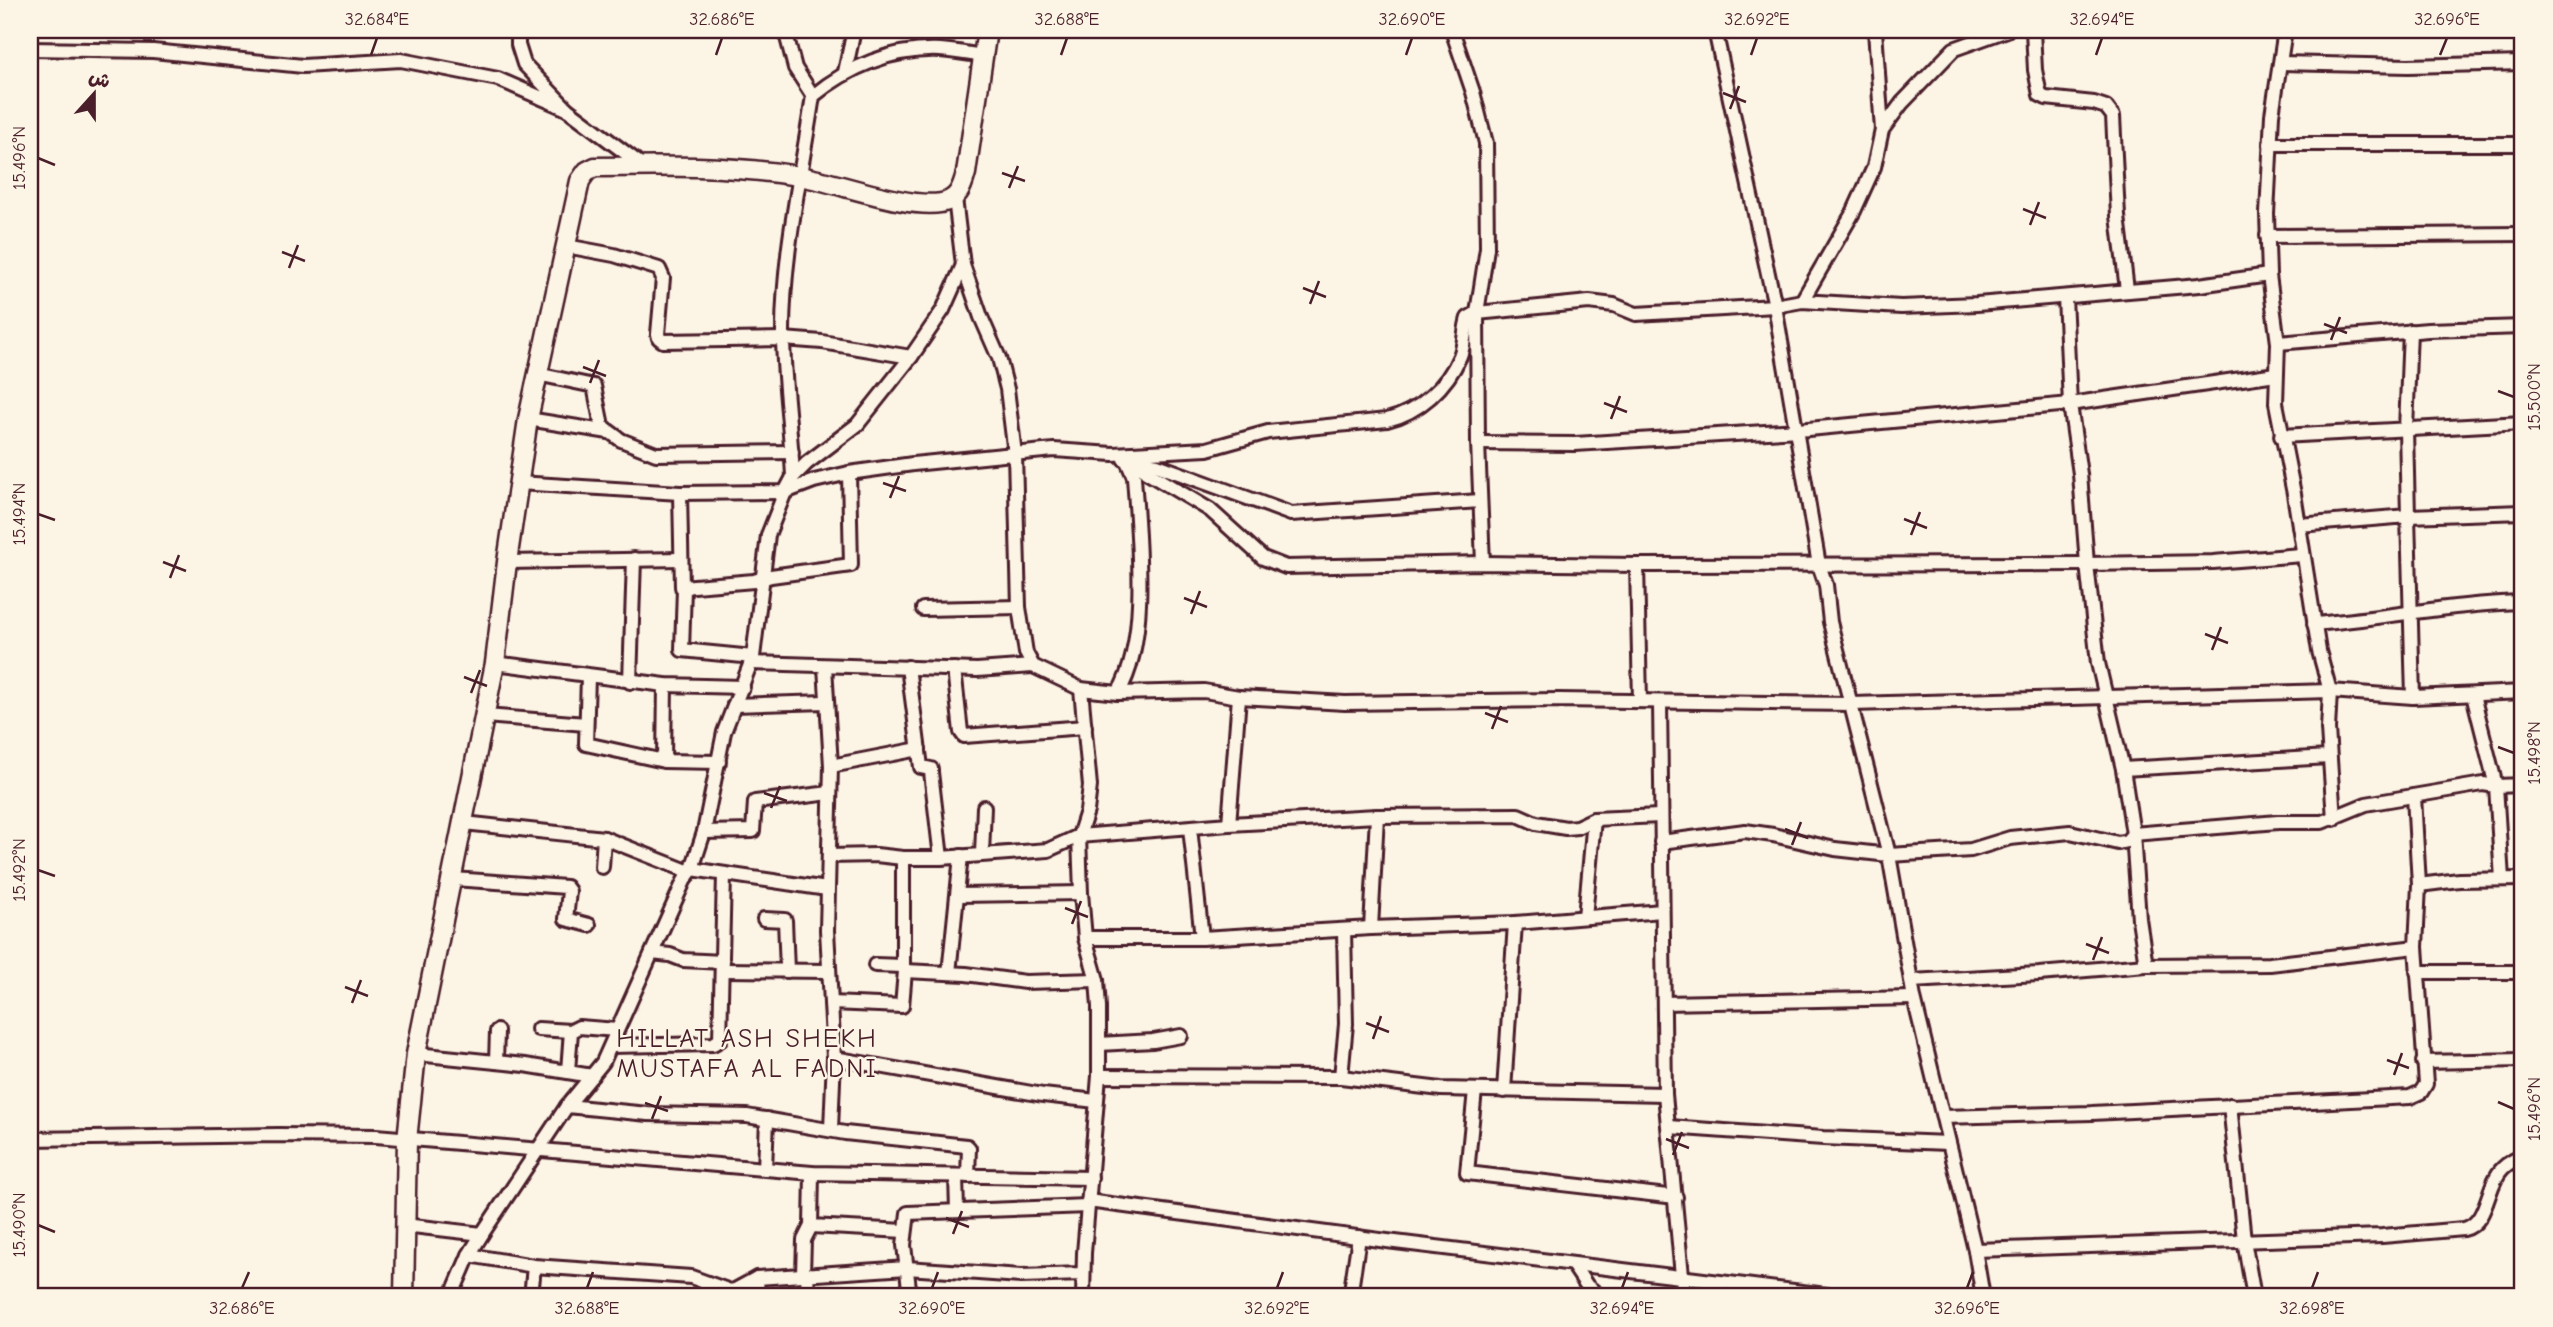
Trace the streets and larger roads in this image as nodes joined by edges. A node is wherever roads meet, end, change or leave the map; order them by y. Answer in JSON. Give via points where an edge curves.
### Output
{"nodes":[{"id":1,"x":519,"y":30,"type":"edge"},
{"id":2,"x":785,"y":30,"type":"edge"},
{"id":3,"x":855,"y":30,"type":"edge"},
{"id":4,"x":987,"y":30,"type":"edge"},
{"id":5,"x":1452,"y":30,"type":"edge"},
{"id":6,"x":1714,"y":30,"type":"edge"},
{"id":7,"x":1875,"y":30,"type":"edge"},
{"id":8,"x":2007,"y":30,"type":"edge"},
{"id":9,"x":2033,"y":30,"type":"edge"},
{"id":10,"x":2285,"y":30,"type":"edge"},
{"id":11,"x":30,"y":49,"type":"edge"},
{"id":12,"x":984,"y":56,"type":"junction"},
{"id":13,"x":2523,"y":63,"type":"edge"},
{"id":14,"x":2281,"y":64,"type":"junction"},
{"id":15,"x":845,"y":72,"type":"junction"},
{"id":16,"x":813,"y":96,"type":"junction"},
{"id":17,"x":567,"y":109,"type":"junction"},
{"id":18,"x":1882,"y":130,"type":"junction"},
{"id":19,"x":2270,"y":144,"type":"junction"},
{"id":20,"x":2523,"y":144,"type":"edge"},
{"id":21,"x":643,"y":166,"type":"junction"},
{"id":22,"x":801,"y":176,"type":"junction"},
{"id":23,"x":955,"y":198,"type":"junction"},
{"id":24,"x":2523,"y":234,"type":"edge"},
{"id":25,"x":2267,"y":236,"type":"junction"},
{"id":26,"x":566,"y":246,"type":"junction"},
{"id":27,"x":963,"y":265,"type":"junction"},
{"id":28,"x":2269,"y":275,"type":"junction"},
{"id":29,"x":2127,"y":290,"type":"junction"},
{"id":30,"x":2065,"y":297,"type":"junction"},
{"id":31,"x":1802,"y":302,"type":"junction"},
{"id":32,"x":1775,"y":306,"type":"junction"},
{"id":33,"x":1477,"y":313,"type":"junction"},
{"id":34,"x":2523,"y":327,"type":"edge"},
{"id":35,"x":2410,"y":331,"type":"junction"},
{"id":36,"x":783,"y":339,"type":"junction"},
{"id":37,"x":2278,"y":343,"type":"junction"},
{"id":38,"x":911,"y":357,"type":"junction"},
{"id":39,"x":537,"y":374,"type":"junction"},
{"id":40,"x":2276,"y":374,"type":"junction"},
{"id":41,"x":2070,"y":404,"type":"junction"},
{"id":42,"x":528,"y":419,"type":"junction"},
{"id":43,"x":2523,"y":423,"type":"edge"},
{"id":44,"x":2406,"y":429,"type":"junction"},
{"id":45,"x":1798,"y":430,"type":"junction"},
{"id":46,"x":609,"y":432,"type":"junction"},
{"id":47,"x":2281,"y":436,"type":"junction"},
{"id":48,"x":1478,"y":443,"type":"junction"},
{"id":49,"x":792,"y":452,"type":"junction"},
{"id":50,"x":1015,"y":454,"type":"junction"},
{"id":51,"x":1113,"y":454,"type":"junction"},
{"id":52,"x":1131,"y":461,"type":"junction"},
{"id":53,"x":849,"y":473,"type":"junction"},
{"id":54,"x":793,"y":477,"type":"junction"},
{"id":55,"x":518,"y":482,"type":"junction"},
{"id":56,"x":785,"y":492,"type":"junction"},
{"id":57,"x":680,"y":493,"type":"junction"},
{"id":58,"x":1480,"y":501,"type":"junction"},
{"id":59,"x":2523,"y":512,"type":"edge"},
{"id":60,"x":2408,"y":516,"type":"junction"},
{"id":61,"x":2299,"y":525,"type":"junction"},
{"id":62,"x":2302,"y":555,"type":"junction"},
{"id":63,"x":634,"y":559,"type":"junction"},
{"id":64,"x":681,"y":559,"type":"junction"},
{"id":65,"x":507,"y":562,"type":"junction"},
{"id":66,"x":1483,"y":563,"type":"junction"},
{"id":67,"x":2087,"y":564,"type":"junction"},
{"id":68,"x":1637,"y":565,"type":"junction"},
{"id":69,"x":1819,"y":565,"type":"junction"},
{"id":70,"x":763,"y":579,"type":"junction"},
{"id":71,"x":684,"y":587,"type":"junction"},
{"id":72,"x":2523,"y":602,"type":"edge"},
{"id":73,"x":1019,"y":607,"type":"junction"},
{"id":74,"x":923,"y":608,"type":"dead end"},
{"id":75,"x":2411,"y":611,"type":"junction"},
{"id":76,"x":2314,"y":624,"type":"junction"},
{"id":77,"x":752,"y":660,"type":"junction"},
{"id":78,"x":495,"y":663,"type":"junction"},
{"id":79,"x":825,"y":666,"type":"junction"},
{"id":80,"x":1033,"y":666,"type":"junction"},
{"id":81,"x":908,"y":667,"type":"junction"},
{"id":82,"x":954,"y":669,"type":"junction"},
{"id":83,"x":588,"y":676,"type":"junction"},
{"id":84,"x":630,"y":682,"type":"junction"},
{"id":85,"x":664,"y":685,"type":"junction"},
{"id":86,"x":743,"y":687,"type":"junction"},
{"id":87,"x":1081,"y":689,"type":"junction"},
{"id":88,"x":2330,"y":691,"type":"junction"},
{"id":89,"x":1118,"y":692,"type":"junction"},
{"id":90,"x":2523,"y":692,"type":"edge"},
{"id":91,"x":2473,"y":695,"type":"junction"},
{"id":92,"x":1239,"y":697,"type":"junction"},
{"id":93,"x":2107,"y":697,"type":"junction"},
{"id":94,"x":2413,"y":697,"type":"junction"},
{"id":95,"x":1640,"y":701,"type":"junction"},
{"id":96,"x":826,"y":702,"type":"junction"},
{"id":97,"x":1660,"y":702,"type":"junction"},
{"id":98,"x":1852,"y":704,"type":"junction"},
{"id":99,"x":734,"y":705,"type":"junction"},
{"id":100,"x":485,"y":716,"type":"junction"},
{"id":101,"x":586,"y":724,"type":"junction"},
{"id":102,"x":1085,"y":727,"type":"junction"},
{"id":103,"x":919,"y":749,"type":"junction"},
{"id":104,"x":2329,"y":757,"type":"junction"},
{"id":105,"x":664,"y":761,"type":"junction"},
{"id":106,"x":719,"y":762,"type":"junction"},
{"id":107,"x":831,"y":766,"type":"junction"},
{"id":108,"x":2123,"y":769,"type":"junction"},
{"id":109,"x":2523,"y":785,"type":"edge"},
{"id":110,"x":2496,"y":786,"type":"junction"},
{"id":111,"x":830,"y":793,"type":"junction"},
{"id":112,"x":2414,"y":796,"type":"junction"},
{"id":113,"x":984,"y":807,"type":"dead end"},
{"id":114,"x":1377,"y":816,"type":"junction"},
{"id":115,"x":1660,"y":816,"type":"junction"},
{"id":116,"x":1594,"y":819,"type":"junction"},
{"id":117,"x":2334,"y":819,"type":"junction"},
{"id":118,"x":464,"y":823,"type":"junction"},
{"id":119,"x":1229,"y":824,"type":"junction"},
{"id":120,"x":1190,"y":828,"type":"junction"},
{"id":121,"x":705,"y":832,"type":"junction"},
{"id":122,"x":2133,"y":834,"type":"junction"},
{"id":123,"x":1079,"y":836,"type":"junction"},
{"id":124,"x":604,"y":838,"type":"junction"},
{"id":125,"x":1661,"y":842,"type":"junction"},
{"id":126,"x":982,"y":854,"type":"junction"},
{"id":127,"x":829,"y":856,"type":"junction"},
{"id":128,"x":961,"y":856,"type":"junction"},
{"id":129,"x":1889,"y":856,"type":"junction"},
{"id":130,"x":903,"y":858,"type":"junction"},
{"id":131,"x":941,"y":858,"type":"junction"},
{"id":132,"x":602,"y":867,"type":"dead end"},
{"id":133,"x":691,"y":870,"type":"junction"},
{"id":134,"x":724,"y":874,"type":"junction"},
{"id":135,"x":2523,"y":878,"type":"edge"},
{"id":136,"x":453,"y":879,"type":"junction"},
{"id":137,"x":2502,"y":879,"type":"junction"},
{"id":138,"x":2419,"y":885,"type":"junction"},
{"id":139,"x":827,"y":889,"type":"junction"},
{"id":140,"x":1081,"y":893,"type":"junction"},
{"id":141,"x":958,"y":895,"type":"junction"},
{"id":142,"x":1662,"y":911,"type":"junction"},
{"id":143,"x":1585,"y":917,"type":"junction"},
{"id":144,"x":764,"y":919,"type":"dead end"},
{"id":145,"x":1515,"y":923,"type":"junction"},
{"id":146,"x":589,"y":925,"type":"dead end"},
{"id":147,"x":1371,"y":928,"type":"junction"},
{"id":148,"x":1344,"y":930,"type":"junction"},
{"id":149,"x":1085,"y":938,"type":"junction"},
{"id":150,"x":1202,"y":938,"type":"junction"},
{"id":151,"x":2416,"y":947,"type":"junction"},
{"id":152,"x":652,"y":953,"type":"junction"},
{"id":153,"x":874,"y":965,"type":"dead end"},
{"id":154,"x":2146,"y":965,"type":"junction"},
{"id":155,"x":723,"y":966,"type":"junction"},
{"id":156,"x":904,"y":968,"type":"junction"},
{"id":157,"x":787,"y":971,"type":"junction"},
{"id":158,"x":829,"y":971,"type":"junction"},
{"id":159,"x":2417,"y":972,"type":"junction"},
{"id":160,"x":2523,"y":972,"type":"edge"},
{"id":161,"x":949,"y":973,"type":"junction"},
{"id":162,"x":1097,"y":980,"type":"junction"},
{"id":163,"x":1911,"y":981,"type":"junction"},
{"id":164,"x":1914,"y":998,"type":"junction"},
{"id":165,"x":831,"y":1003,"type":"junction"},
{"id":166,"x":1664,"y":1003,"type":"junction"},
{"id":167,"x":538,"y":1029,"type":"dead end"},
{"id":168,"x":617,"y":1030,"type":"junction"},
{"id":169,"x":497,"y":1031,"type":"dead end"},
{"id":170,"x":571,"y":1031,"type":"junction"},
{"id":171,"x":1181,"y":1036,"type":"dead end"},
{"id":172,"x":1099,"y":1044,"type":"junction"},
{"id":173,"x":611,"y":1046,"type":"junction"},
{"id":174,"x":416,"y":1054,"type":"junction"},
{"id":175,"x":834,"y":1058,"type":"junction"},
{"id":176,"x":2523,"y":1060,"type":"edge"},
{"id":177,"x":496,"y":1062,"type":"junction"},
{"id":178,"x":2423,"y":1062,"type":"junction"},
{"id":179,"x":568,"y":1071,"type":"junction"},
{"id":180,"x":592,"y":1076,"type":"junction"},
{"id":181,"x":1098,"y":1076,"type":"junction"},
{"id":182,"x":1341,"y":1077,"type":"junction"},
{"id":183,"x":1475,"y":1090,"type":"junction"},
{"id":184,"x":1504,"y":1091,"type":"junction"},
{"id":185,"x":1665,"y":1094,"type":"junction"},
{"id":186,"x":1096,"y":1101,"type":"junction"},
{"id":187,"x":2230,"y":1105,"type":"junction"},
{"id":188,"x":567,"y":1107,"type":"junction"},
{"id":189,"x":1943,"y":1117,"type":"junction"},
{"id":190,"x":767,"y":1119,"type":"junction"},
{"id":191,"x":1670,"y":1127,"type":"junction"},
{"id":192,"x":831,"y":1129,"type":"junction"},
{"id":193,"x":30,"y":1139,"type":"edge"},
{"id":194,"x":407,"y":1140,"type":"junction"},
{"id":195,"x":1948,"y":1143,"type":"junction"},
{"id":196,"x":537,"y":1150,"type":"junction"},
{"id":197,"x":2523,"y":1157,"type":"edge"},
{"id":198,"x":765,"y":1169,"type":"junction"},
{"id":199,"x":812,"y":1173,"type":"junction"},
{"id":200,"x":962,"y":1177,"type":"junction"},
{"id":201,"x":1091,"y":1178,"type":"junction"},
{"id":202,"x":1676,"y":1198,"type":"junction"},
{"id":203,"x":1088,"y":1203,"type":"junction"},
{"id":204,"x":957,"y":1210,"type":"junction"},
{"id":205,"x":404,"y":1225,"type":"junction"},
{"id":206,"x":811,"y":1226,"type":"junction"},
{"id":207,"x":905,"y":1231,"type":"junction"},
{"id":208,"x":482,"y":1234,"type":"junction"},
{"id":209,"x":1359,"y":1237,"type":"junction"},
{"id":210,"x":2244,"y":1240,"type":"junction"},
{"id":211,"x":1975,"y":1250,"type":"junction"},
{"id":212,"x":469,"y":1255,"type":"junction"},
{"id":213,"x":1573,"y":1265,"type":"junction"},
{"id":214,"x":534,"y":1266,"type":"junction"},
{"id":215,"x":907,"y":1268,"type":"junction"},
{"id":216,"x":805,"y":1274,"type":"junction"},
{"id":217,"x":1083,"y":1274,"type":"junction"},
{"id":218,"x":757,"y":1278,"type":"junction"},
{"id":219,"x":1683,"y":1287,"type":"edge"},
{"id":220,"x":404,"y":1297,"type":"edge"},
{"id":221,"x":451,"y":1297,"type":"edge"},
{"id":222,"x":531,"y":1297,"type":"edge"},
{"id":223,"x":758,"y":1297,"type":"edge"},
{"id":224,"x":808,"y":1297,"type":"edge"},
{"id":225,"x":910,"y":1297,"type":"edge"},
{"id":226,"x":1083,"y":1297,"type":"edge"},
{"id":227,"x":1350,"y":1297,"type":"edge"},
{"id":228,"x":1601,"y":1297,"type":"edge"},
{"id":229,"x":1667,"y":1297,"type":"edge"},
{"id":230,"x":1843,"y":1297,"type":"edge"},
{"id":231,"x":1983,"y":1297,"type":"edge"},
{"id":232,"x":2254,"y":1297,"type":"edge"}],
"edges":[{"from":1,"to":17,"type":"street","via":[[524,64]]},
{"from":2,"to":16,"type":"street","via":[[795,68]]},
{"from":3,"to":15,"type":"street"},
{"from":4,"to":12,"type":"street"},
{"from":5,"to":33,"type":"street","via":[[1486,144],[1488,248]]},
{"from":6,"to":32,"type":"street"},
{"from":7,"to":18,"type":"street"},
{"from":8,"to":18,"type":"street","via":[[1954,50]]},
{"from":9,"to":29,"type":"street","via":[[2040,95],[2094,103],[2113,116]]},
{"from":10,"to":14,"type":"street"},
{"from":11,"to":17,"type":"street","via":[[153,51],[303,66],[401,60],[498,79]]},
{"from":12,"to":15,"type":"street","via":[[917,51]]},
{"from":12,"to":23,"type":"street","via":[[966,173]]},
{"from":13,"to":14,"type":"street"},
{"from":14,"to":19,"type":"street"},
{"from":15,"to":16,"type":"street"},
{"from":16,"to":22,"type":"street"},
{"from":17,"to":21,"type":"street"},
{"from":18,"to":31,"type":"street","via":[[1874,167],[1854,211]]},
{"from":19,"to":20,"type":"street"},
{"from":19,"to":25,"type":"street"},
{"from":21,"to":22,"type":"street"},
{"from":21,"to":26,"type":"street","via":[[587,171],[577,190]]},
{"from":22,"to":23,"type":"street","via":[[911,201],[935,204]]},
{"from":22,"to":36,"type":"street","via":[[788,259]]},
{"from":23,"to":27,"type":"street"},
{"from":24,"to":25,"type":"street"},
{"from":25,"to":28,"type":"street"},
{"from":26,"to":36,"type":"street","via":[[659,269],[663,278],[660,340]]},
{"from":26,"to":39,"type":"street"},
{"from":27,"to":38,"type":"street","via":[[943,310]]},
{"from":27,"to":50,"type":"street","via":[[999,358]]},
{"from":28,"to":29,"type":"street"},
{"from":28,"to":37,"type":"street"},
{"from":29,"to":30,"type":"street"},
{"from":30,"to":31,"type":"street","via":[[1901,307]]},
{"from":30,"to":41,"type":"street"},
{"from":31,"to":32,"type":"street"},
{"from":32,"to":33,"type":"street","via":[[1636,314],[1589,302]]},
{"from":32,"to":45,"type":"street"},
{"from":33,"to":48,"type":"street"},
{"from":33,"to":51,"type":"street","via":[[1468,318],[1460,356],[1441,386],[1402,416],[1268,432],[1207,449]]},
{"from":34,"to":35,"type":"street"},
{"from":35,"to":37,"type":"street"},
{"from":35,"to":44,"type":"street"},
{"from":36,"to":38,"type":"street"},
{"from":36,"to":49,"type":"street"},
{"from":37,"to":40,"type":"street"},
{"from":38,"to":54,"type":"street","via":[[857,425]]},
{"from":39,"to":42,"type":"street"},
{"from":39,"to":46,"type":"street","via":[[594,386],[600,420]]},
{"from":40,"to":41,"type":"street"},
{"from":40,"to":47,"type":"street"},
{"from":41,"to":45,"type":"street"},
{"from":41,"to":67,"type":"street"},
{"from":42,"to":46,"type":"street"},
{"from":42,"to":55,"type":"street"},
{"from":43,"to":44,"type":"street"},
{"from":44,"to":47,"type":"street"},
{"from":44,"to":60,"type":"street"},
{"from":45,"to":48,"type":"street","via":[[1575,444]]},
{"from":45,"to":69,"type":"street"},
{"from":46,"to":49,"type":"street","via":[[656,454]]},
{"from":47,"to":61,"type":"street"},
{"from":48,"to":58,"type":"street"},
{"from":49,"to":54,"type":"street"},
{"from":50,"to":51,"type":"street","via":[[1077,450]]},
{"from":50,"to":53,"type":"street"},
{"from":50,"to":73,"type":"street"},
{"from":51,"to":52,"type":"street"},
{"from":52,"to":58,"type":"street","via":[[1157,465],[1291,514]]},
{"from":52,"to":66,"type":"street","via":[[1191,496],[1263,558],[1286,567]]},
{"from":52,"to":89,"type":"street","via":[[1139,593],[1134,653]]},
{"from":53,"to":56,"type":"street"},
{"from":53,"to":70,"type":"street","via":[[851,565]]},
{"from":54,"to":56,"type":"street"},
{"from":55,"to":57,"type":"street"},
{"from":55,"to":65,"type":"street"},
{"from":56,"to":57,"type":"street"},
{"from":56,"to":70,"type":"street","via":[[768,535]]},
{"from":57,"to":64,"type":"street"},
{"from":58,"to":66,"type":"street"},
{"from":59,"to":60,"type":"street"},
{"from":60,"to":61,"type":"street"},
{"from":60,"to":75,"type":"street"},
{"from":61,"to":62,"type":"street"},
{"from":62,"to":67,"type":"street"},
{"from":62,"to":76,"type":"street"},
{"from":63,"to":64,"type":"street"},
{"from":63,"to":65,"type":"street"},
{"from":63,"to":84,"type":"street"},
{"from":64,"to":71,"type":"street"},
{"from":65,"to":78,"type":"street"},
{"from":66,"to":68,"type":"street"},
{"from":67,"to":69,"type":"street"},
{"from":67,"to":93,"type":"street","via":[[2098,663]]},
{"from":68,"to":69,"type":"street"},
{"from":68,"to":95,"type":"street"},
{"from":69,"to":98,"type":"street"},
{"from":70,"to":71,"type":"street"},
{"from":70,"to":77,"type":"street"},
{"from":71,"to":77,"type":"street","via":[[682,650]]},
{"from":72,"to":75,"type":"street"},
{"from":73,"to":74,"type":"street"},
{"from":73,"to":80,"type":"street","via":[[1024,646]]},
{"from":75,"to":76,"type":"street"},
{"from":75,"to":94,"type":"street"},
{"from":76,"to":88,"type":"street"},
{"from":77,"to":79,"type":"street"},
{"from":77,"to":86,"type":"street"},
{"from":78,"to":83,"type":"street"},
{"from":78,"to":100,"type":"street"},
{"from":79,"to":81,"type":"street"},
{"from":79,"to":96,"type":"street"},
{"from":80,"to":82,"type":"street"},
{"from":80,"to":87,"type":"street"},
{"from":81,"to":82,"type":"street"},
{"from":81,"to":103,"type":"street"},
{"from":82,"to":102,"type":"street","via":[[964,736]]},
{"from":83,"to":84,"type":"street"},
{"from":83,"to":101,"type":"street"},
{"from":84,"to":85,"type":"street"},
{"from":85,"to":86,"type":"street"},
{"from":85,"to":105,"type":"street"},
{"from":86,"to":99,"type":"street"},
{"from":87,"to":89,"type":"street"},
{"from":87,"to":102,"type":"street"},
{"from":88,"to":93,"type":"street"},
{"from":88,"to":94,"type":"street"},
{"from":88,"to":104,"type":"street"},
{"from":89,"to":92,"type":"street","via":[[1204,691]]},
{"from":90,"to":91,"type":"street"},
{"from":91,"to":94,"type":"street"},
{"from":91,"to":110,"type":"street"},
{"from":92,"to":95,"type":"street","via":[[1345,703]]},
{"from":92,"to":119,"type":"street"},
{"from":93,"to":98,"type":"street"},
{"from":93,"to":108,"type":"street"},
{"from":95,"to":97,"type":"street"},
{"from":96,"to":99,"type":"street"},
{"from":96,"to":107,"type":"street"},
{"from":97,"to":98,"type":"street"},
{"from":97,"to":115,"type":"street"},
{"from":98,"to":129,"type":"street"},
{"from":99,"to":106,"type":"street"},
{"from":100,"to":101,"type":"street"},
{"from":100,"to":118,"type":"street"},
{"from":101,"to":105,"type":"street","via":[[586,744]]},
{"from":102,"to":123,"type":"street","via":[[1090,786]]},
{"from":103,"to":107,"type":"street"},
{"from":103,"to":131,"type":"street","via":[[922,767],[931,769]]},
{"from":104,"to":108,"type":"street"},
{"from":104,"to":117,"type":"street"},
{"from":105,"to":106,"type":"street"},
{"from":106,"to":121,"type":"street"},
{"from":107,"to":111,"type":"street"},
{"from":108,"to":122,"type":"street"},
{"from":109,"to":110,"type":"street"},
{"from":110,"to":112,"type":"street","via":[[2483,784]]},
{"from":110,"to":137,"type":"street"},
{"from":111,"to":121,"type":"street","via":[[755,802],[753,831]]},
{"from":111,"to":127,"type":"street"},
{"from":112,"to":117,"type":"street","via":[[2366,804]]},
{"from":112,"to":138,"type":"street"},
{"from":113,"to":126,"type":"street"},
{"from":114,"to":116,"type":"street","via":[[1518,815],[1566,828]]},
{"from":114,"to":119,"type":"street"},
{"from":114,"to":147,"type":"street"},
{"from":115,"to":116,"type":"street"},
{"from":115,"to":125,"type":"street"},
{"from":116,"to":143,"type":"street"},
{"from":117,"to":122,"type":"street"},
{"from":118,"to":124,"type":"street"},
{"from":118,"to":136,"type":"street"},
{"from":119,"to":120,"type":"street"},
{"from":120,"to":123,"type":"street"},
{"from":120,"to":150,"type":"street"},
{"from":121,"to":133,"type":"street"},
{"from":122,"to":129,"type":"street","via":[[2118,842],[2070,832],[2010,838],[1971,850]]},
{"from":122,"to":154,"type":"street"},
{"from":123,"to":126,"type":"street","via":[[1048,850]]},
{"from":123,"to":140,"type":"street"},
{"from":124,"to":132,"type":"street"},
{"from":124,"to":133,"type":"street"},
{"from":125,"to":129,"type":"street","via":[[1745,831]]},
{"from":125,"to":142,"type":"street"},
{"from":126,"to":128,"type":"street"},
{"from":127,"to":130,"type":"street"},
{"from":127,"to":139,"type":"street"},
{"from":128,"to":131,"type":"street"},
{"from":128,"to":141,"type":"street"},
{"from":129,"to":163,"type":"street"},
{"from":130,"to":131,"type":"street"},
{"from":130,"to":156,"type":"street"},
{"from":133,"to":134,"type":"street"},
{"from":133,"to":152,"type":"street"},
{"from":134,"to":139,"type":"street"},
{"from":134,"to":155,"type":"street"},
{"from":135,"to":137,"type":"street"},
{"from":136,"to":146,"type":"street","via":[[566,887],[566,919]]},
{"from":136,"to":174,"type":"street"},
{"from":137,"to":138,"type":"street"},
{"from":138,"to":151,"type":"street"},
{"from":139,"to":158,"type":"street"},
{"from":140,"to":141,"type":"street"},
{"from":140,"to":149,"type":"street"},
{"from":141,"to":161,"type":"street"},
{"from":142,"to":143,"type":"street"},
{"from":142,"to":166,"type":"street"},
{"from":143,"to":145,"type":"street"},
{"from":144,"to":157,"type":"street","via":[[785,920]]},
{"from":145,"to":147,"type":"street"},
{"from":145,"to":184,"type":"street"},
{"from":147,"to":148,"type":"street"},
{"from":148,"to":150,"type":"street"},
{"from":148,"to":182,"type":"street","via":[[1346,1024]]},
{"from":149,"to":150,"type":"street"},
{"from":149,"to":162,"type":"street"},
{"from":151,"to":154,"type":"street","via":[[2270,964]]},
{"from":151,"to":159,"type":"street"},
{"from":152,"to":155,"type":"street"},
{"from":152,"to":168,"type":"street"},
{"from":153,"to":156,"type":"street"},
{"from":154,"to":163,"type":"street"},
{"from":155,"to":157,"type":"street"},
{"from":155,"to":173,"type":"street","via":[[719,1042]]},
{"from":156,"to":161,"type":"street"},
{"from":156,"to":165,"type":"street","via":[[902,1006]]},
{"from":157,"to":158,"type":"street"},
{"from":158,"to":165,"type":"street"},
{"from":159,"to":160,"type":"street"},
{"from":159,"to":178,"type":"street"},
{"from":161,"to":162,"type":"street","via":[[1024,982]]},
{"from":162,"to":172,"type":"street"},
{"from":163,"to":164,"type":"street"},
{"from":164,"to":166,"type":"street"},
{"from":164,"to":189,"type":"street"},
{"from":165,"to":175,"type":"street"},
{"from":166,"to":185,"type":"street"},
{"from":167,"to":170,"type":"street"},
{"from":168,"to":170,"type":"street","via":[[579,1027]]},
{"from":168,"to":173,"type":"street"},
{"from":169,"to":177,"type":"street"},
{"from":170,"to":179,"type":"street"},
{"from":171,"to":172,"type":"street"},
{"from":172,"to":181,"type":"street"},
{"from":173,"to":180,"type":"street"},
{"from":174,"to":177,"type":"street"},
{"from":174,"to":194,"type":"street"},
{"from":175,"to":186,"type":"street"},
{"from":175,"to":192,"type":"street"},
{"from":176,"to":178,"type":"street"},
{"from":177,"to":179,"type":"street"},
{"from":178,"to":187,"type":"street","via":[[2426,1084],[2410,1097]]},
{"from":179,"to":180,"type":"street"},
{"from":180,"to":188,"type":"street"},
{"from":181,"to":182,"type":"street"},
{"from":181,"to":186,"type":"street"},
{"from":182,"to":183,"type":"street"},
{"from":183,"to":184,"type":"street"},
{"from":183,"to":202,"type":"street","via":[[1467,1173]]},
{"from":184,"to":185,"type":"street"},
{"from":185,"to":191,"type":"street"},
{"from":186,"to":201,"type":"street"},
{"from":187,"to":189,"type":"street"},
{"from":187,"to":210,"type":"street"},
{"from":188,"to":190,"type":"street"},
{"from":188,"to":196,"type":"street"},
{"from":189,"to":195,"type":"street"},
{"from":190,"to":192,"type":"street"},
{"from":190,"to":198,"type":"street"},
{"from":191,"to":195,"type":"street"},
{"from":191,"to":202,"type":"street"},
{"from":192,"to":200,"type":"street","via":[[967,1146]]},
{"from":193,"to":194,"type":"street","via":[[291,1135]]},
{"from":194,"to":196,"type":"street"},
{"from":194,"to":205,"type":"street"},
{"from":195,"to":211,"type":"street"},
{"from":196,"to":198,"type":"street"},
{"from":196,"to":208,"type":"street"},
{"from":197,"to":210,"type":"street","via":[[2503,1168],[2472,1227],[2382,1236]]},
{"from":198,"to":199,"type":"street"},
{"from":199,"to":200,"type":"street"},
{"from":199,"to":206,"type":"street"},
{"from":200,"to":201,"type":"street"},
{"from":200,"to":204,"type":"street"},
{"from":201,"to":203,"type":"street"},
{"from":202,"to":219,"type":"street"},
{"from":203,"to":204,"type":"street"},
{"from":203,"to":209,"type":"street"},
{"from":203,"to":217,"type":"street"},
{"from":204,"to":207,"type":"street","via":[[908,1213]]},
{"from":205,"to":208,"type":"street"},
{"from":205,"to":220,"type":"street"},
{"from":206,"to":207,"type":"street"},
{"from":206,"to":216,"type":"street","via":[[804,1240]]},
{"from":207,"to":215,"type":"street"},
{"from":208,"to":212,"type":"street"},
{"from":209,"to":213,"type":"street"},
{"from":209,"to":227,"type":"street"},
{"from":210,"to":211,"type":"street"},
{"from":210,"to":232,"type":"street"},
{"from":211,"to":231,"type":"street"},
{"from":212,"to":214,"type":"street"},
{"from":212,"to":221,"type":"street"},
{"from":213,"to":219,"type":"street"},
{"from":213,"to":228,"type":"street"},
{"from":214,"to":218,"type":"street","via":[[691,1277],[730,1291]]},
{"from":214,"to":222,"type":"street"},
{"from":215,"to":216,"type":"street"},
{"from":215,"to":217,"type":"street","via":[[1021,1276]]},
{"from":215,"to":225,"type":"street"},
{"from":216,"to":218,"type":"street"},
{"from":216,"to":224,"type":"street"},
{"from":217,"to":226,"type":"street"},
{"from":218,"to":223,"type":"street"},
{"from":219,"to":229,"type":"street"},
{"from":219,"to":230,"type":"street"}]}
